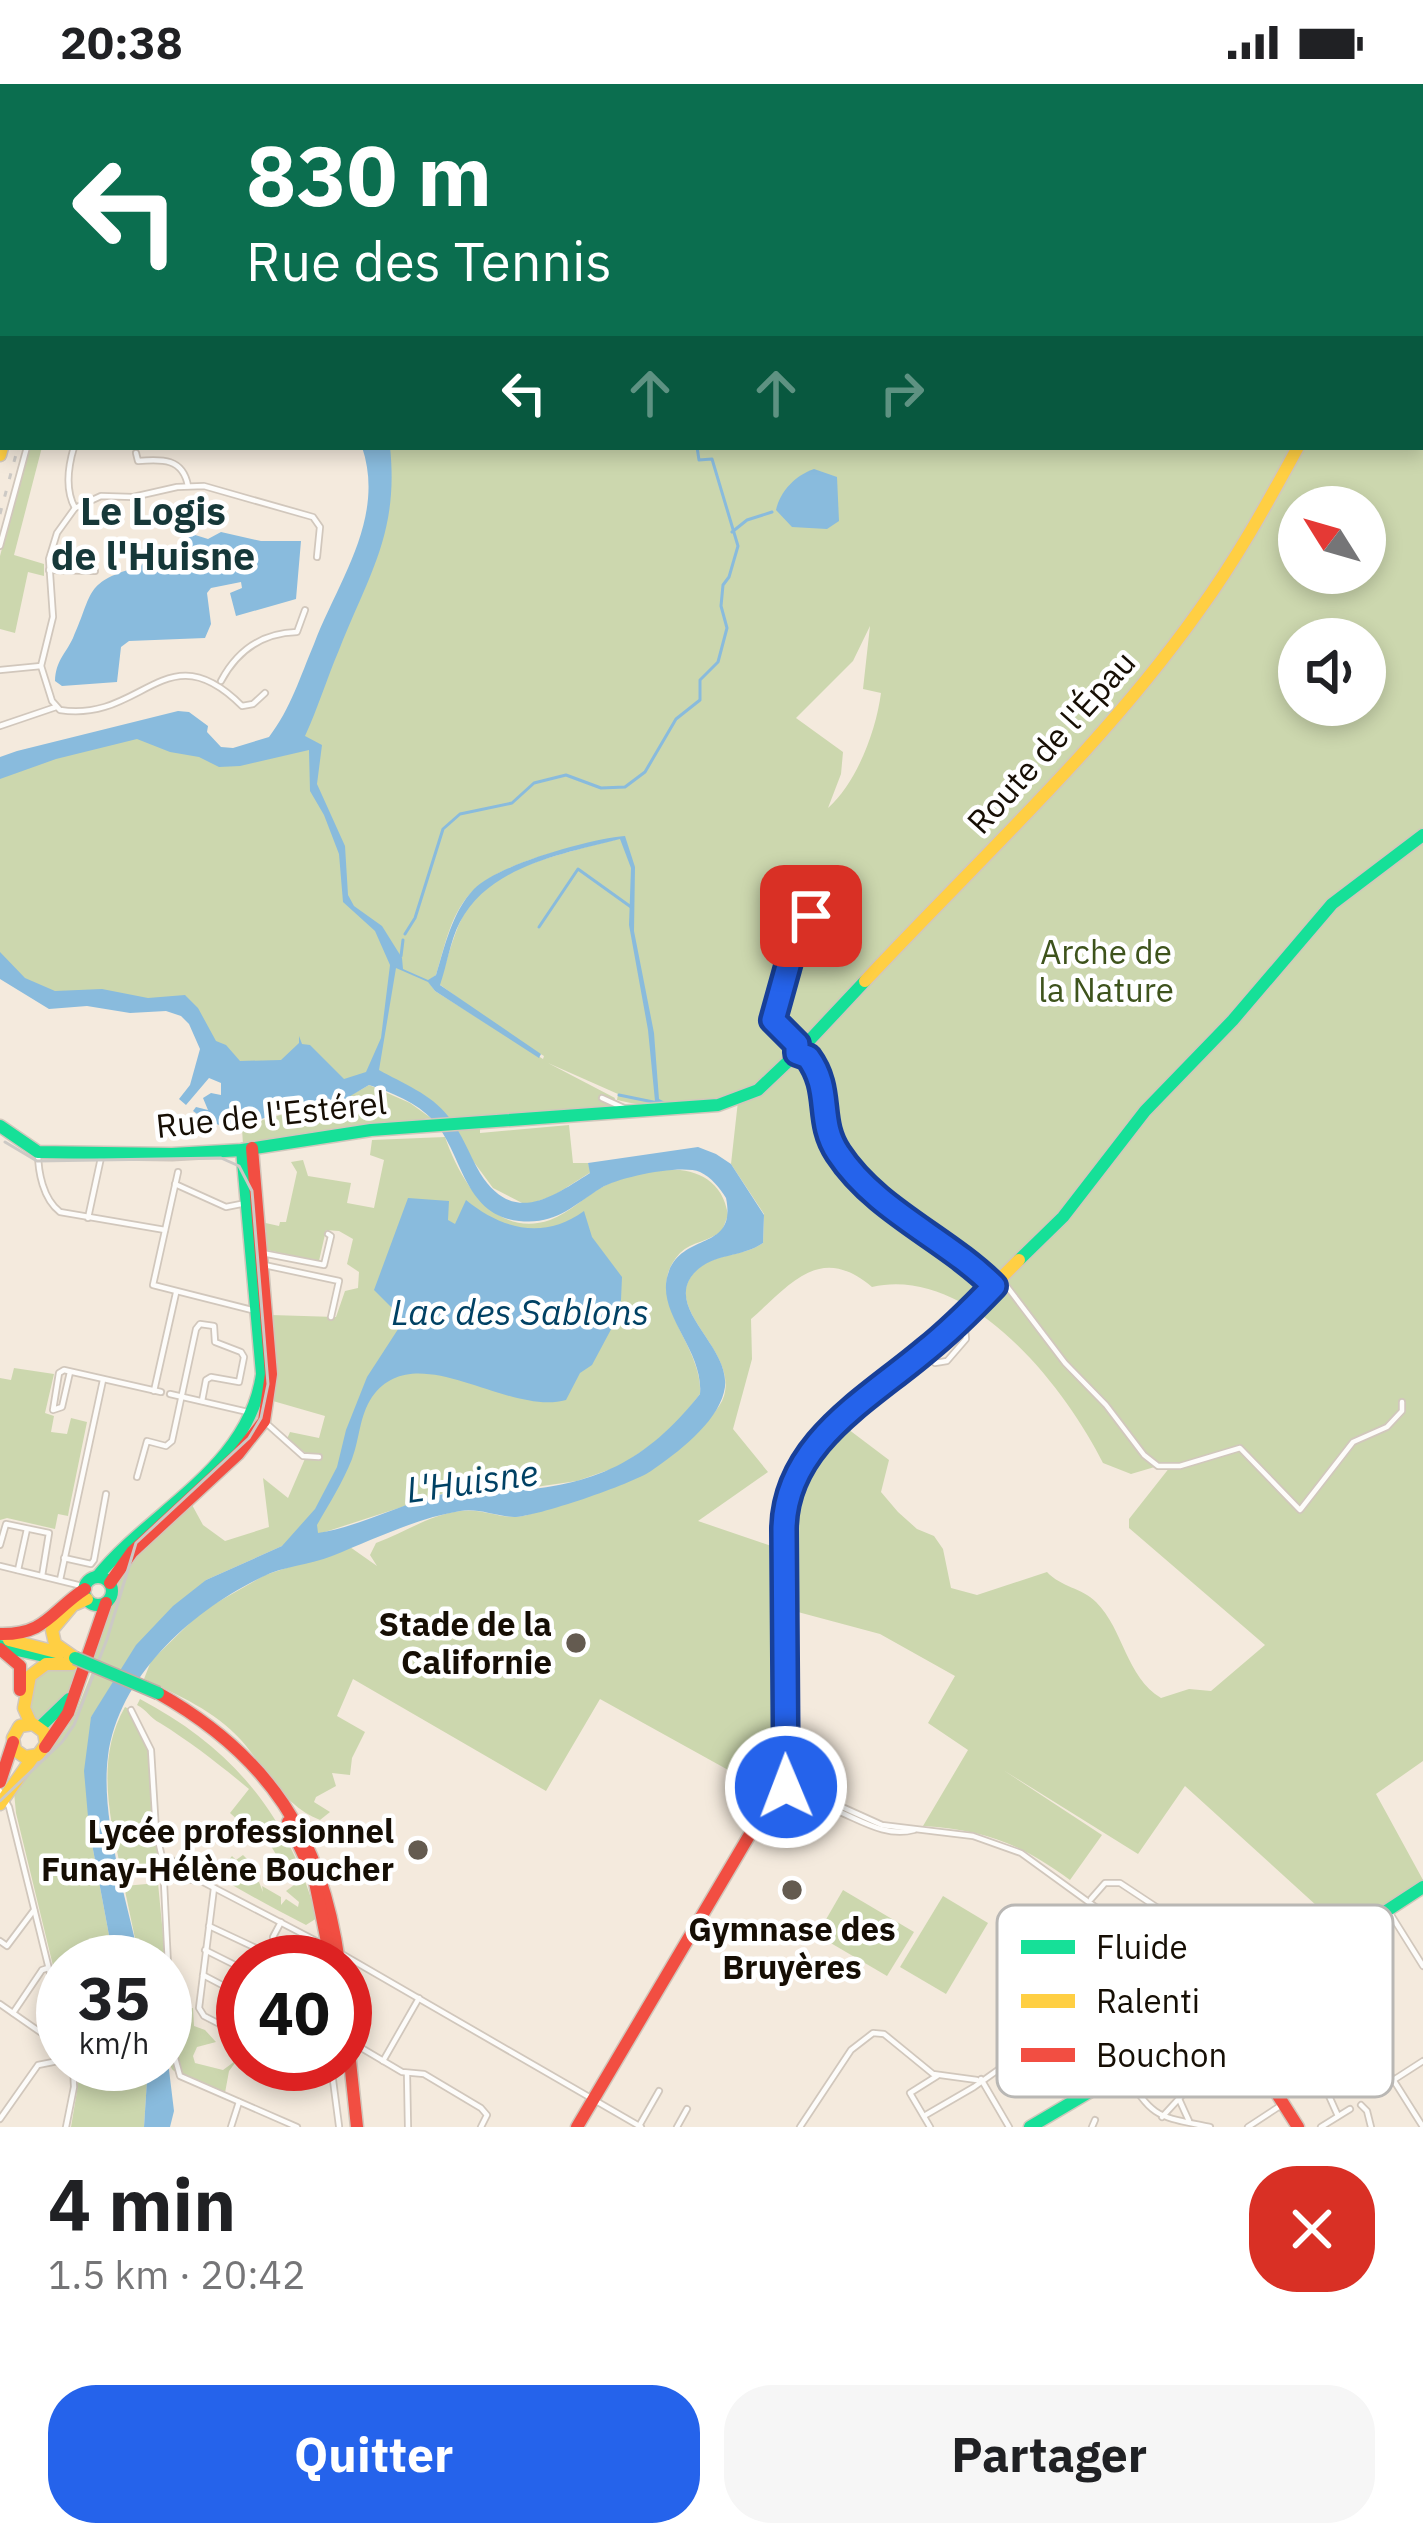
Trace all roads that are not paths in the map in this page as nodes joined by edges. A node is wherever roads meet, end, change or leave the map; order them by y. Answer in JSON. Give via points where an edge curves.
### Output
{"nodes":[{"id":1,"x":26,"y":450,"type":"edge"},
{"id":2,"x":74,"y":450,"type":"edge"},
{"id":3,"x":1296,"y":450,"type":"edge"},
{"id":4,"x":136,"y":453,"type":"dead end"},
{"id":5,"x":188,"y":486,"type":"junction"},
{"id":6,"x":76,"y":508,"type":"junction"},
{"id":7,"x":0,"y":546,"type":"edge"},
{"id":8,"x":317,"y":557,"type":"dead end"},
{"id":9,"x":49,"y":570,"type":"junction"},
{"id":10,"x":95,"y":571,"type":"dead end"},
{"id":11,"x":305,"y":610,"type":"dead end"},
{"id":12,"x":41,"y":666,"type":"junction"},
{"id":13,"x":0,"y":670,"type":"edge"},
{"id":14,"x":220,"y":684,"type":"junction"},
{"id":15,"x":266,"y":693,"type":"dead end"},
{"id":16,"x":56,"y":707,"type":"junction"},
{"id":17,"x":0,"y":726,"type":"edge"},
{"id":18,"x":1423,"y":835,"type":"edge"},
{"id":19,"x":811,"y":916,"type":"dead end"},
{"id":20,"x":801,"y":1048,"type":"junction"},
{"id":21,"x":602,"y":1097,"type":"dead end"},
{"id":22,"x":631,"y":1111,"type":"junction"},
{"id":23,"x":2,"y":1132,"type":"edge"},
{"id":24,"x":247,"y":1149,"type":"junction"},
{"id":25,"x":38,"y":1152,"type":"junction"},
{"id":26,"x":103,"y":1153,"type":"junction"},
{"id":27,"x":178,"y":1172,"type":"dead end"},
{"id":28,"x":175,"y":1184,"type":"junction"},
{"id":29,"x":246,"y":1203,"type":"junction"},
{"id":30,"x":88,"y":1218,"type":"junction"},
{"id":31,"x":165,"y":1230,"type":"junction"},
{"id":32,"x":328,"y":1234,"type":"dead end"},
{"id":33,"x":263,"y":1259,"type":"junction"},
{"id":34,"x":998,"y":1282,"type":"junction"},
{"id":35,"x":176,"y":1293,"type":"junction"},
{"id":36,"x":261,"y":1311,"type":"junction"},
{"id":37,"x":331,"y":1316,"type":"dead end"},
{"id":38,"x":961,"y":1324,"type":"junction"},
{"id":39,"x":923,"y":1353,"type":"junction"},
{"id":40,"x":70,"y":1372,"type":"junction"},
{"id":41,"x":103,"y":1380,"type":"junction"},
{"id":42,"x":170,"y":1394,"type":"dead end"},
{"id":43,"x":181,"y":1396,"type":"junction"},
{"id":44,"x":202,"y":1401,"type":"junction"},
{"id":45,"x":1402,"y":1402,"type":"dead end"},
{"id":46,"x":260,"y":1418,"type":"junction"},
{"id":47,"x":320,"y":1457,"type":"dead end"},
{"id":48,"x":136,"y":1477,"type":"dead end"},
{"id":49,"x":106,"y":1494,"type":"dead end"},
{"id":50,"x":28,"y":1528,"type":"junction"},
{"id":51,"x":0,"y":1545,"type":"edge"},
{"id":52,"x":64,"y":1558,"type":"junction"},
{"id":53,"x":0,"y":1566,"type":"edge"},
{"id":54,"x":18,"y":1570,"type":"junction"},
{"id":55,"x":42,"y":1576,"type":"junction"},
{"id":56,"x":60,"y":1580,"type":"junction"},
{"id":57,"x":92,"y":1590,"type":"junction"},
{"id":58,"x":0,"y":1642,"type":"edge"},
{"id":59,"x":74,"y":1661,"type":"junction"},
{"id":60,"x":78,"y":1684,"type":"junction"},
{"id":61,"x":157,"y":1696,"type":"junction"},
{"id":62,"x":131,"y":1710,"type":"dead end"},
{"id":63,"x":28,"y":1726,"type":"junction"},
{"id":64,"x":13,"y":1742,"type":"junction"},
{"id":65,"x":45,"y":1747,"type":"junction"},
{"id":66,"x":33,"y":1757,"type":"junction"},
{"id":67,"x":1,"y":1794,"type":"edge"},
{"id":68,"x":782,"y":1796,"type":"junction"},
{"id":69,"x":163,"y":1862,"type":"junction"},
{"id":70,"x":163,"y":1873,"type":"junction"},
{"id":71,"x":202,"y":1882,"type":"junction"},
{"id":72,"x":1423,"y":1887,"type":"edge"},
{"id":73,"x":214,"y":1888,"type":"junction"},
{"id":74,"x":1090,"y":1901,"type":"junction"},
{"id":75,"x":1095,"y":1905,"type":"edge"},
{"id":76,"x":1152,"y":1905,"type":"edge"},
{"id":77,"x":1393,"y":1907,"type":"edge"},
{"id":78,"x":34,"y":1910,"type":"junction"},
{"id":79,"x":322,"y":1910,"type":"junction"},
{"id":80,"x":1393,"y":1918,"type":"edge"},
{"id":81,"x":281,"y":1922,"type":"junction"},
{"id":82,"x":207,"y":1925,"type":"junction"},
{"id":83,"x":304,"y":1933,"type":"junction"},
{"id":84,"x":40,"y":1935,"type":"edge"},
{"id":85,"x":227,"y":1935,"type":"edge"},
{"id":86,"x":274,"y":1935,"type":"edge"},
{"id":87,"x":307,"y":1935,"type":"edge"},
{"id":88,"x":329,"y":1935,"type":"edge"},
{"id":89,"x":333,"y":1935,"type":"edge"},
{"id":90,"x":0,"y":1941,"type":"edge"},
{"id":91,"x":205,"y":1950,"type":"junction"},
{"id":92,"x":216,"y":1956,"type":"edge"},
{"id":93,"x":1423,"y":1966,"type":"edge"},
{"id":94,"x":372,"y":1974,"type":"edge"},
{"id":95,"x":203,"y":1975,"type":"junction"},
{"id":96,"x":36,"y":1980,"type":"edge"},
{"id":97,"x":216,"y":1982,"type":"edge"},
{"id":98,"x":418,"y":1998,"type":"junction"},
{"id":99,"x":0,"y":2005,"type":"edge"},
{"id":100,"x":13,"y":2013,"type":"junction"},
{"id":101,"x":216,"y":2021,"type":"edge"},
{"id":102,"x":36,"y":2029,"type":"edge"},
{"id":103,"x":372,"y":2055,"type":"edge"},
{"id":104,"x":382,"y":2061,"type":"junction"},
{"id":105,"x":1423,"y":2061,"type":"edge"},
{"id":106,"x":36,"y":2068,"type":"edge"},
{"id":107,"x":997,"y":2068,"type":"edge"},
{"id":108,"x":407,"y":2073,"type":"junction"},
{"id":109,"x":937,"y":2076,"type":"junction"},
{"id":110,"x":981,"y":2079,"type":"junction"},
{"id":111,"x":1393,"y":2080,"type":"edge"},
{"id":112,"x":1393,"y":2082,"type":"edge"},
{"id":113,"x":73,"y":2091,"type":"edge"},
{"id":114,"x":334,"y":2091,"type":"edge"},
{"id":115,"x":348,"y":2091,"type":"edge"},
{"id":116,"x":351,"y":2091,"type":"edge"},
{"id":117,"x":659,"y":2091,"type":"dead end"},
{"id":118,"x":1084,"y":2097,"type":"edge"},
{"id":119,"x":1140,"y":2097,"type":"edge"},
{"id":120,"x":1272,"y":2097,"type":"edge"},
{"id":121,"x":1279,"y":2097,"type":"edge"},
{"id":122,"x":1327,"y":2097,"type":"edge"},
{"id":123,"x":593,"y":2099,"type":"junction"},
{"id":124,"x":1179,"y":2099,"type":"joint"},
{"id":125,"x":239,"y":2102,"type":"junction"},
{"id":126,"x":1361,"y":2105,"type":"dead end"},
{"id":127,"x":1349,"y":2108,"type":"dead end"},
{"id":128,"x":687,"y":2110,"type":"dead end"},
{"id":129,"x":924,"y":2116,"type":"junction"},
{"id":130,"x":1338,"y":2116,"type":"junction"},
{"id":131,"x":1162,"y":2117,"type":"junction"},
{"id":132,"x":0,"y":2119,"type":"edge"},
{"id":133,"x":1189,"y":2122,"type":"junction"},
{"id":134,"x":1040,"y":2124,"type":"edge"},
{"id":135,"x":640,"y":2126,"type":"edge"},
{"id":136,"x":66,"y":2127,"type":"edge"},
{"id":137,"x":231,"y":2127,"type":"edge"},
{"id":138,"x":297,"y":2127,"type":"edge"},
{"id":139,"x":338,"y":2127,"type":"edge"},
{"id":140,"x":354,"y":2127,"type":"edge"},
{"id":141,"x":408,"y":2127,"type":"edge"},
{"id":142,"x":481,"y":2127,"type":"edge"},
{"id":143,"x":577,"y":2127,"type":"edge"},
{"id":144,"x":677,"y":2127,"type":"edge"},
{"id":145,"x":800,"y":2127,"type":"edge"},
{"id":146,"x":930,"y":2127,"type":"edge"},
{"id":147,"x":1009,"y":2127,"type":"edge"},
{"id":148,"x":1210,"y":2127,"type":"edge"},
{"id":149,"x":1248,"y":2127,"type":"edge"},
{"id":150,"x":1298,"y":2127,"type":"edge"},
{"id":151,"x":1321,"y":2127,"type":"edge"},
{"id":152,"x":1371,"y":2127,"type":"edge"},
{"id":153,"x":1423,"y":2127,"type":"edge"}],
"edges":[{"from":1,"to":7,"type":"street"},
{"from":2,"to":6,"type":"street"},
{"from":3,"to":20,"type":"street","name":"Route de l'Épau","via":[[1261,520],[1116,719]]},
{"from":4,"to":5,"type":"street","via":[[138,461],[174,462]]},
{"from":5,"to":6,"type":"street","via":[[101,496]]},
{"from":5,"to":8,"type":"street","via":[[313,517]]},
{"from":6,"to":9,"type":"street","via":[[57,533]]},
{"from":9,"to":10,"type":"street"},
{"from":9,"to":12,"type":"street","via":[[52,617]]},
{"from":11,"to":14,"type":"street","via":[[297,632],[252,645]]},
{"from":12,"to":13,"type":"street"},
{"from":12,"to":16,"type":"street"},
{"from":14,"to":15,"type":"street","via":[[242,706]]},
{"from":14,"to":16,"type":"street","via":[[186,674],[98,710]]},
{"from":16,"to":17,"type":"street"},
{"from":18,"to":34,"type":"street","via":[[1332,904]]},
{"from":19,"to":20,"type":"street","via":[[773,1014]]},
{"from":20,"to":22,"type":"street","via":[[739,1099]]},
{"from":20,"to":34,"type":"street","via":[[823,1079],[826,1127],[842,1159],[904,1219]]},
{"from":21,"to":22,"type":"street"},
{"from":22,"to":24,"type":"street","name":"Rue de l'Estérel","via":[[413,1126]]},
{"from":23,"to":25,"type":"street"},
{"from":24,"to":26,"type":"street","name":"Rue de l'Estérel"},
{"from":24,"to":29,"type":"street"},
{"from":24,"to":33,"type":"street"},
{"from":25,"to":26,"type":"street","name":"Rue de l'Estérel"},
{"from":25,"to":30,"type":"street","via":[[50,1202]]},
{"from":26,"to":30,"type":"street"},
{"from":27,"to":28,"type":"street"},
{"from":28,"to":29,"type":"street","via":[[226,1207]]},
{"from":28,"to":31,"type":"street"},
{"from":29,"to":36,"type":"street"},
{"from":30,"to":31,"type":"street"},
{"from":31,"to":35,"type":"street","via":[[153,1286]]},
{"from":32,"to":33,"type":"street","via":[[324,1265]]},
{"from":33,"to":36,"type":"street"},
{"from":33,"to":37,"type":"street","via":[[340,1281]]},
{"from":34,"to":38,"type":"street"},
{"from":34,"to":45,"type":"street","via":[[1158,1466],[1240,1448],[1300,1510],[1353,1442],[1387,1426]]},
{"from":35,"to":36,"type":"street"},
{"from":35,"to":41,"type":"street","via":[[158,1392]]},
{"from":36,"to":46,"type":"street"},
{"from":38,"to":39,"type":"street"},
{"from":38,"to":39,"type":"street","via":[[964,1342],[947,1361],[935,1364]]},
{"from":39,"to":68,"type":"street","via":[[845,1414],[790,1486]]},
{"from":40,"to":40,"type":"street","via":[[58,1373],[52,1410],[62,1407]]},
{"from":40,"to":41,"type":"street"},
{"from":41,"to":52,"type":"street"},
{"from":42,"to":43,"type":"street"},
{"from":43,"to":44,"type":"street"},
{"from":43,"to":44,"type":"street","via":[[196,1329],[214,1326],[219,1347],[241,1352],[242,1377],[211,1377]]},
{"from":43,"to":48,"type":"street","via":[[172,1441],[147,1441]]},
{"from":44,"to":46,"type":"street"},
{"from":46,"to":47,"type":"street","via":[[303,1456]]},
{"from":46,"to":57,"type":"street","via":[[122,1545]]},
{"from":49,"to":52,"type":"street","via":[[94,1560]]},
{"from":50,"to":51,"type":"street","via":[[6,1524]]},
{"from":50,"to":54,"type":"street"},
{"from":50,"to":55,"type":"street","via":[[49,1533]]},
{"from":52,"to":56,"type":"street"},
{"from":53,"to":54,"type":"street"},
{"from":54,"to":55,"type":"street"},
{"from":55,"to":56,"type":"street"},
{"from":56,"to":57,"type":"street"},
{"from":57,"to":58,"type":"street","via":[[39,1629]]},
{"from":57,"to":59,"type":"street","via":[[52,1630]]},
{"from":57,"to":60,"type":"street","via":[[100,1618]]},
{"from":58,"to":59,"type":"street"},
{"from":58,"to":63,"type":"street","via":[[22,1672],[18,1708]]},
{"from":59,"to":61,"type":"street","bridge":true},
{"from":59,"to":63,"type":"street","via":[[46,1664],[30,1676]]},
{"from":60,"to":63,"type":"street","via":[[65,1705]]},
{"from":60,"to":65,"type":"street"},
{"from":61,"to":79,"type":"street","via":[[206,1730],[264,1788],[300,1842]]},
{"from":61,"to":89,"type":"street","via":[[223,1735],[267,1780],[319,1867]]},
{"from":62,"to":69,"type":"street","via":[[151,1750]]},
{"from":63,"to":64,"type":"street"},
{"from":63,"to":65,"type":"street","via":[[46,1735]]},
{"from":64,"to":66,"type":"street"},
{"from":64,"to":67,"type":"street"},
{"from":65,"to":66,"type":"street"},
{"from":66,"to":67,"type":"street"},
{"from":67,"to":78,"type":"street"},
{"from":68,"to":74,"type":"street","via":[[879,1829],[999,1843]]},
{"from":68,"to":123,"type":"street","via":[[758,1817]]},
{"from":69,"to":70,"type":"street"},
{"from":69,"to":71,"type":"street"},
{"from":70,"to":71,"type":"street"},
{"from":70,"to":125,"type":"street","via":[[180,2076]]},
{"from":71,"to":73,"type":"street"},
{"from":72,"to":77,"type":"street"},
{"from":73,"to":81,"type":"street"},
{"from":73,"to":82,"type":"street"},
{"from":74,"to":75,"type":"street"},
{"from":74,"to":76,"type":"street","via":[[1115,1881]]},
{"from":78,"to":84,"type":"street"},
{"from":78,"to":90,"type":"street","via":[[7,1946]]},
{"from":79,"to":83,"type":"street","via":[[320,1926]]},
{"from":79,"to":88,"type":"street"},
{"from":80,"to":93,"type":"street"},
{"from":81,"to":83,"type":"street"},
{"from":81,"to":86,"type":"street"},
{"from":82,"to":85,"type":"street"},
{"from":82,"to":91,"type":"street"},
{"from":83,"to":87,"type":"street"},
{"from":91,"to":92,"type":"street"},
{"from":91,"to":95,"type":"street"},
{"from":94,"to":98,"type":"street"},
{"from":95,"to":97,"type":"street"},
{"from":95,"to":101,"type":"street","via":[[201,2013]]},
{"from":96,"to":100,"type":"street"},
{"from":98,"to":104,"type":"street"},
{"from":98,"to":123,"type":"street"},
{"from":99,"to":100,"type":"street"},
{"from":100,"to":102,"type":"street"},
{"from":103,"to":104,"type":"street"},
{"from":104,"to":108,"type":"street"},
{"from":105,"to":111,"type":"street"},
{"from":106,"to":132,"type":"street"},
{"from":107,"to":110,"type":"street"},
{"from":108,"to":141,"type":"street"},
{"from":108,"to":142,"type":"street","via":[[424,2074],[481,2108]]},
{"from":109,"to":110,"type":"street"},
{"from":109,"to":129,"type":"street","via":[[910,2092]]},
{"from":109,"to":145,"type":"street","via":[[884,2034],[869,2034]]},
{"from":110,"to":129,"type":"street"},
{"from":110,"to":147,"type":"street"},
{"from":112,"to":153,"type":"street"},
{"from":113,"to":136,"type":"street"},
{"from":114,"to":139,"type":"street"},
{"from":115,"to":140,"type":"street"},
{"from":116,"to":140,"type":"street"},
{"from":117,"to":135,"type":"street"},
{"from":118,"to":134,"type":"street"},
{"from":119,"to":131,"type":"street"},
{"from":120,"to":149,"type":"street"},
{"from":121,"to":150,"type":"street"},
{"from":122,"to":130,"type":"street"},
{"from":123,"to":135,"type":"street"},
{"from":123,"to":143,"type":"street"},
{"from":124,"to":131,"type":"street"},
{"from":124,"to":133,"type":"street"},
{"from":125,"to":137,"type":"street"},
{"from":125,"to":138,"type":"street"},
{"from":126,"to":152,"type":"street"},
{"from":127,"to":130,"type":"street"},
{"from":128,"to":144,"type":"street"},
{"from":129,"to":146,"type":"street"},
{"from":130,"to":151,"type":"street"},
{"from":131,"to":133,"type":"street"},
{"from":133,"to":148,"type":"street"}]}
